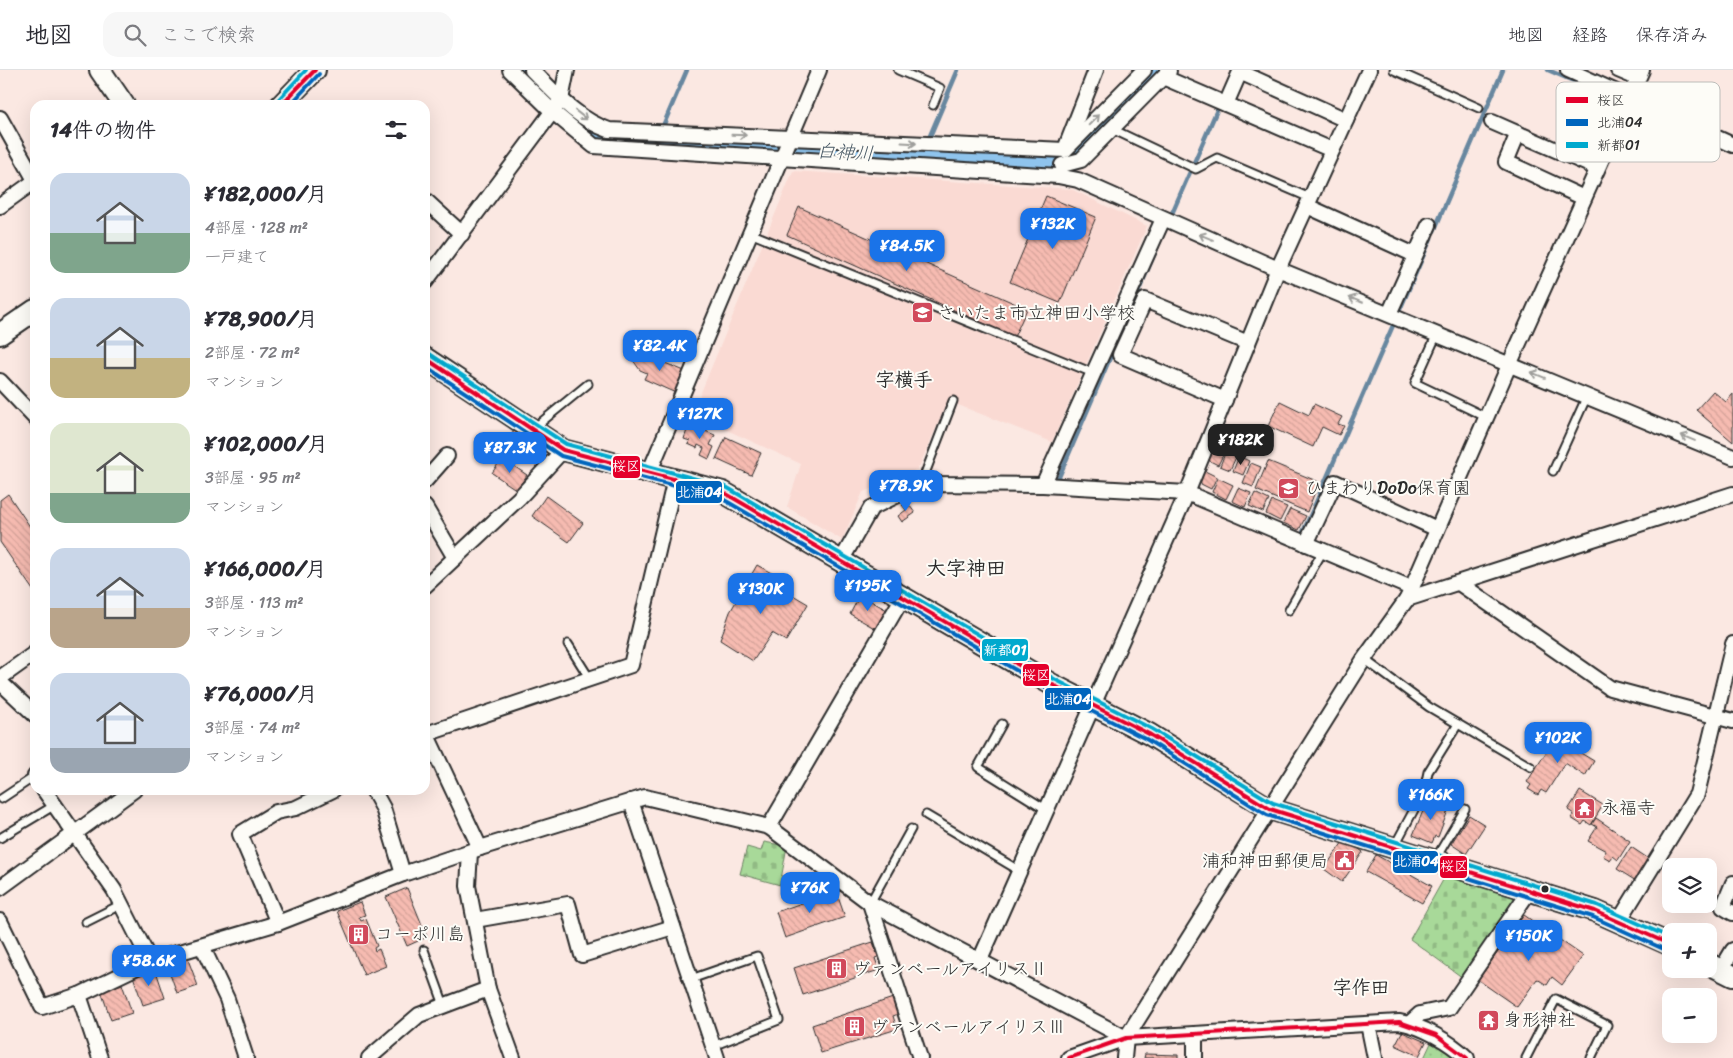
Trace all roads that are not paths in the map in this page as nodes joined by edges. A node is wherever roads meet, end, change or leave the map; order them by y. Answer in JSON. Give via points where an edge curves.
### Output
{"nodes":[{"id":1,"x":100,"y":70,"type":"edge"},
{"id":2,"x":315,"y":70,"type":"edge"},
{"id":3,"x":510,"y":70,"type":"edge"},
{"id":4,"x":532,"y":70,"type":"edge"},
{"id":5,"x":567,"y":70,"type":"edge"},
{"id":6,"x":819,"y":70,"type":"edge"},
{"id":7,"x":898,"y":70,"type":"edge"},
{"id":8,"x":1096,"y":70,"type":"edge"},
{"id":9,"x":1144,"y":70,"type":"edge"},
{"id":10,"x":1369,"y":70,"type":"edge"},
{"id":11,"x":1394,"y":70,"type":"edge"},
{"id":12,"x":1568,"y":70,"type":"edge"},
{"id":13,"x":1618,"y":70,"type":"edge"},
{"id":14,"x":1166,"y":74,"type":"edge"},
{"id":15,"x":1640,"y":74,"type":"edge"},
{"id":16,"x":1595,"y":82,"type":"edge"},
{"id":17,"x":121,"y":100,"type":"edge"},
{"id":18,"x":286,"y":100,"type":"edge"},
{"id":19,"x":1226,"y":104,"type":"junction"},
{"id":20,"x":557,"y":105,"type":"junction"},
{"id":21,"x":934,"y":105,"type":"dead end"},
{"id":22,"x":1479,"y":108,"type":"dead end"},
{"id":23,"x":0,"y":118,"type":"edge"},
{"id":24,"x":1346,"y":120,"type":"junction"},
{"id":25,"x":1492,"y":122,"type":"dead end"},
{"id":26,"x":1112,"y":129,"type":"junction"},
{"id":27,"x":1518,"y":133,"type":"junction"},
{"id":28,"x":791,"y":137,"type":"junction"},
{"id":29,"x":1720,"y":139,"type":"edge"},
{"id":30,"x":1733,"y":145,"type":"edge"},
{"id":31,"x":1064,"y":150,"type":"junction"},
{"id":32,"x":1332,"y":150,"type":"junction"},
{"id":33,"x":1556,"y":150,"type":"edge"},
{"id":34,"x":782,"y":158,"type":"junction"},
{"id":35,"x":1583,"y":162,"type":"edge"},
{"id":36,"x":1600,"y":162,"type":"edge"},
{"id":37,"x":1597,"y":168,"type":"junction"},
{"id":38,"x":1060,"y":170,"type":"junction"},
{"id":39,"x":30,"y":171,"type":"edge"},
{"id":40,"x":30,"y":184,"type":"edge"},
{"id":41,"x":1584,"y":198,"type":"junction"},
{"id":42,"x":1309,"y":202,"type":"junction"},
{"id":43,"x":430,"y":205,"type":"edge"},
{"id":44,"x":0,"y":206,"type":"edge"},
{"id":45,"x":1163,"y":219,"type":"junction"},
{"id":46,"x":1429,"y":225,"type":"dead end"},
{"id":47,"x":750,"y":233,"type":"junction"},
{"id":48,"x":462,"y":234,"type":"junction"},
{"id":49,"x":1415,"y":255,"type":"junction"},
{"id":50,"x":1278,"y":269,"type":"junction"},
{"id":51,"x":430,"y":276,"type":"edge"},
{"id":52,"x":30,"y":313,"type":"edge"},
{"id":53,"x":1388,"y":314,"type":"junction"},
{"id":54,"x":0,"y":334,"type":"edge"},
{"id":55,"x":1437,"y":334,"type":"junction"},
{"id":56,"x":1248,"y":343,"type":"junction"},
{"id":57,"x":430,"y":361,"type":"edge"},
{"id":58,"x":1510,"y":363,"type":"junction"},
{"id":59,"x":1093,"y":373,"type":"junction"},
{"id":60,"x":0,"y":381,"type":"edge"},
{"id":61,"x":588,"y":384,"type":"dead end"},
{"id":62,"x":1587,"y":396,"type":"junction"},
{"id":63,"x":1225,"y":400,"type":"junction"},
{"id":64,"x":953,"y":401,"type":"dead end"},
{"id":65,"x":30,"y":413,"type":"edge"},
{"id":66,"x":1486,"y":417,"type":"junction"},
{"id":67,"x":532,"y":430,"type":"junction"},
{"id":68,"x":563,"y":450,"type":"junction"},
{"id":69,"x":447,"y":456,"type":"dead end"},
{"id":70,"x":1733,"y":457,"type":"edge"},
{"id":71,"x":1553,"y":471,"type":"dead end"},
{"id":72,"x":649,"y":472,"type":"junction"},
{"id":73,"x":430,"y":475,"type":"edge"},
{"id":74,"x":675,"y":480,"type":"junction"},
{"id":75,"x":921,"y":484,"type":"junction"},
{"id":76,"x":1043,"y":486,"type":"junction"},
{"id":77,"x":1187,"y":493,"type":"junction"},
{"id":78,"x":1733,"y":494,"type":"edge"},
{"id":79,"x":430,"y":516,"type":"edge"},
{"id":80,"x":1437,"y":529,"type":"junction"},
{"id":81,"x":1306,"y":544,"type":"junction"},
{"id":82,"x":1323,"y":551,"type":"junction"},
{"id":83,"x":455,"y":558,"type":"junction"},
{"id":84,"x":841,"y":561,"type":"junction"},
{"id":85,"x":430,"y":581,"type":"edge"},
{"id":86,"x":1459,"y":583,"type":"junction"},
{"id":87,"x":1409,"y":594,"type":"junction"},
{"id":88,"x":903,"y":597,"type":"junction"},
{"id":89,"x":1289,"y":610,"type":"dead end"},
{"id":90,"x":568,"y":644,"type":"dead end"},
{"id":91,"x":1733,"y":644,"type":"edge"},
{"id":92,"x":30,"y":657,"type":"edge"},
{"id":93,"x":1364,"y":659,"type":"junction"},
{"id":94,"x":0,"y":678,"type":"edge"},
{"id":95,"x":590,"y":678,"type":"junction"},
{"id":96,"x":0,"y":682,"type":"edge"},
{"id":97,"x":1093,"y":706,"type":"junction"},
{"id":98,"x":30,"y":709,"type":"edge"},
{"id":99,"x":1716,"y":715,"type":"junction"},
{"id":100,"x":1733,"y":721,"type":"edge"},
{"id":101,"x":1002,"y":724,"type":"dead end"},
{"id":102,"x":1458,"y":724,"type":"junction"},
{"id":103,"x":430,"y":731,"type":"edge"},
{"id":104,"x":430,"y":742,"type":"edge"},
{"id":105,"x":1531,"y":767,"type":"dead end"},
{"id":106,"x":30,"y":780,"type":"edge"},
{"id":107,"x":48,"y":795,"type":"edge"},
{"id":108,"x":127,"y":795,"type":"edge"},
{"id":109,"x":323,"y":795,"type":"edge"},
{"id":110,"x":376,"y":795,"type":"edge"},
{"id":111,"x":1,"y":799,"type":"edge"},
{"id":112,"x":631,"y":801,"type":"junction"},
{"id":113,"x":55,"y":805,"type":"junction"},
{"id":114,"x":1270,"y":809,"type":"junction"},
{"id":115,"x":1465,"y":809,"type":"dead end"},
{"id":116,"x":1047,"y":810,"type":"junction"},
{"id":117,"x":926,"y":815,"type":"dead end"},
{"id":118,"x":769,"y":827,"type":"junction"},
{"id":119,"x":911,"y":829,"type":"dead end"},
{"id":120,"x":76,"y":834,"type":"junction"},
{"id":121,"x":0,"y":838,"type":"edge"},
{"id":122,"x":1394,"y":847,"type":"junction"},
{"id":123,"x":475,"y":850,"type":"junction"},
{"id":124,"x":1435,"y":860,"type":"junction"},
{"id":125,"x":1020,"y":871,"type":"junction"},
{"id":126,"x":403,"y":874,"type":"junction"},
{"id":127,"x":1733,"y":883,"type":"edge"},
{"id":128,"x":0,"y":888,"type":"edge"},
{"id":129,"x":1530,"y":890,"type":"junction"},
{"id":130,"x":870,"y":903,"type":"junction"},
{"id":131,"x":122,"y":904,"type":"junction"},
{"id":132,"x":1733,"y":912,"type":"edge"},
{"id":133,"x":475,"y":920,"type":"junction"},
{"id":134,"x":0,"y":921,"type":"edge"},
{"id":135,"x":1619,"y":921,"type":"junction"},
{"id":136,"x":86,"y":922,"type":"dead end"},
{"id":137,"x":278,"y":923,"type":"junction"},
{"id":138,"x":673,"y":927,"type":"junction"},
{"id":139,"x":1662,"y":941,"type":"edge"},
{"id":140,"x":202,"y":946,"type":"junction"},
{"id":141,"x":424,"y":950,"type":"dead end"},
{"id":142,"x":1733,"y":950,"type":"edge"},
{"id":143,"x":150,"y":960,"type":"junction"},
{"id":144,"x":980,"y":960,"type":"junction"},
{"id":145,"x":1721,"y":970,"type":"edge"},
{"id":146,"x":691,"y":979,"type":"junction"},
{"id":147,"x":488,"y":989,"type":"junction"},
{"id":148,"x":79,"y":995,"type":"junction"},
{"id":149,"x":444,"y":1005,"type":"junction"},
{"id":150,"x":1368,"y":1024,"type":"junction"},
{"id":151,"x":1410,"y":1024,"type":"junction"},
{"id":152,"x":1195,"y":1034,"type":"junction"},
{"id":153,"x":1126,"y":1038,"type":"junction"},
{"id":154,"x":715,"y":1052,"type":"edge"},
{"id":155,"x":100,"y":1058,"type":"edge"},
{"id":156,"x":246,"y":1058,"type":"edge"},
{"id":157,"x":369,"y":1058,"type":"edge"},
{"id":158,"x":513,"y":1058,"type":"edge"},
{"id":159,"x":920,"y":1058,"type":"edge"},
{"id":160,"x":1069,"y":1058,"type":"edge"},
{"id":161,"x":1124,"y":1058,"type":"edge"},
{"id":162,"x":1196,"y":1058,"type":"edge"},
{"id":163,"x":1375,"y":1058,"type":"edge"},
{"id":164,"x":1466,"y":1058,"type":"edge"},
{"id":165,"x":1526,"y":1058,"type":"edge"},
{"id":166,"x":1591,"y":1058,"type":"edge"}],
"edges":[{"from":1,"to":17,"type":"street"},
{"from":2,"to":18,"type":"street"},
{"from":3,"to":20,"type":"street"},
{"from":4,"to":20,"type":"street"},
{"from":5,"to":20,"type":"street"},
{"from":6,"to":28,"type":"street"},
{"from":7,"to":21,"type":"lane","via":[[940,88]]},
{"from":8,"to":31,"type":"street"},
{"from":31,"to":9,"type":"street","one_way":true},
{"from":10,"to":24,"type":"street"},
{"from":11,"to":22,"type":"lane"},
{"from":12,"to":16,"type":"street"},
{"from":13,"to":15,"type":"street"},
{"from":14,"to":19,"type":"street"},
{"from":14,"to":26,"type":"street"},
{"from":19,"to":24,"type":"street","via":[[1240,72]]},
{"from":19,"to":32,"type":"street"},
{"from":20,"to":28,"type":"street","one_way":true,"via":[[594,126],[609,130]]},
{"from":20,"to":34,"type":"street","via":[[594,146]]},
{"from":20,"to":48,"type":"street"},
{"from":23,"to":39,"type":"street"},
{"from":24,"to":32,"type":"street"},
{"from":25,"to":27,"type":"street"},
{"from":26,"to":38,"type":"street","via":[[1081,160]]},
{"from":26,"to":42,"type":"lane","via":[[1196,169],[1217,158]]},
{"from":27,"to":33,"type":"street"},
{"from":27,"to":41,"type":"street","via":[[1506,162]]},
{"from":28,"to":31,"type":"street","one_way":true},
{"from":28,"to":34,"type":"street"},
{"from":29,"to":30,"type":"street"},
{"from":31,"to":38,"type":"street"},
{"from":32,"to":42,"type":"street"},
{"from":34,"to":38,"type":"street"},
{"from":34,"to":47,"type":"street"},
{"from":35,"to":37,"type":"street"},
{"from":36,"to":37,"type":"street"},
{"from":37,"to":41,"type":"street"},
{"from":38,"to":45,"type":"street"},
{"from":40,"to":44,"type":"street"},
{"from":41,"to":58,"type":"street"},
{"from":42,"to":49,"type":"street"},
{"from":42,"to":50,"type":"street"},
{"from":43,"to":48,"type":"street"},
{"from":50,"to":45,"type":"street","one_way":true},
{"from":45,"to":59,"type":"street"},
{"from":46,"to":49,"type":"street"},
{"from":47,"to":59,"type":"lane"},
{"from":47,"to":72,"type":"street"},
{"from":48,"to":51,"type":"street"},
{"from":49,"to":53,"type":"street"},
{"from":53,"to":50,"type":"street","one_way":true},
{"from":50,"to":56,"type":"street"},
{"from":52,"to":54,"type":"street"},
{"from":53,"to":55,"type":"street"},
{"from":55,"to":58,"type":"street"},
{"from":55,"to":66,"type":"lane","via":[[1415,383]]},
{"from":56,"to":63,"type":"street"},
{"from":56,"to":63,"type":"street","via":[[1145,300],[1120,355]]},
{"from":57,"to":67,"type":"street"},
{"from":62,"to":58,"type":"street","one_way":true},
{"from":58,"to":66,"type":"street"},
{"from":59,"to":76,"type":"street"},
{"from":60,"to":65,"type":"street"},
{"from":61,"to":67,"type":"lane"},
{"from":70,"to":62,"type":"street","one_way":true},
{"from":62,"to":71,"type":"lane"},
{"from":63,"to":77,"type":"street"},
{"from":64,"to":75,"type":"lane"},
{"from":66,"to":80,"type":"street"},
{"from":67,"to":68,"type":"street"},
{"from":68,"to":72,"type":"street"},
{"from":68,"to":83,"type":"street","via":[[519,498]]},
{"from":69,"to":73,"type":"street"},
{"from":72,"to":74,"type":"street"},
{"from":74,"to":84,"type":"street","via":[[723,492]]},
{"from":74,"to":95,"type":"street","via":[[631,665]]},
{"from":75,"to":76,"type":"street"},
{"from":75,"to":84,"type":"street","via":[[871,508]]},
{"from":76,"to":77,"type":"street"},
{"from":77,"to":81,"type":"street"},
{"from":77,"to":97,"type":"street"},
{"from":78,"to":86,"type":"street"},
{"from":79,"to":83,"type":"street"},
{"from":80,"to":81,"type":"street","via":[[1334,482]]},
{"from":80,"to":87,"type":"street"},
{"from":81,"to":82,"type":"street"},
{"from":82,"to":87,"type":"street"},
{"from":82,"to":89,"type":"lane"},
{"from":83,"to":85,"type":"street"},
{"from":84,"to":88,"type":"street"},
{"from":86,"to":87,"type":"street"},
{"from":86,"to":99,"type":"street","via":[[1610,688]]},
{"from":87,"to":93,"type":"street"},
{"from":88,"to":97,"type":"street"},
{"from":88,"to":118,"type":"street"},
{"from":90,"to":95,"type":"lane"},
{"from":91,"to":99,"type":"street"},
{"from":92,"to":94,"type":"street"},
{"from":93,"to":102,"type":"lane","via":[[1429,707]]},
{"from":93,"to":114,"type":"street"},
{"from":95,"to":103,"type":"street"},
{"from":96,"to":98,"type":"street"},
{"from":97,"to":114,"type":"street","via":[[1149,734]]},
{"from":97,"to":116,"type":"street"},
{"from":99,"to":100,"type":"street"},
{"from":99,"to":135,"type":"street","via":[[1697,794]]},
{"from":101,"to":116,"type":"lane","via":[[978,767]]},
{"from":102,"to":105,"type":"lane"},
{"from":102,"to":122,"type":"lane","via":[[1428,772],[1424,792]]},
{"from":104,"to":123,"type":"street"},
{"from":106,"to":111,"type":"lane"},
{"from":107,"to":113,"type":"street"},
{"from":108,"to":120,"type":"street"},
{"from":109,"to":137,"type":"street","via":[[296,808],[276,812],[240,834]]},
{"from":110,"to":126,"type":"street","via":[[383,808]]},
{"from":112,"to":118,"type":"street","via":[[645,797]]},
{"from":112,"to":123,"type":"street"},
{"from":112,"to":138,"type":"street"},
{"from":113,"to":120,"type":"street"},
{"from":113,"to":121,"type":"lane"},
{"from":114,"to":122,"type":"street"},
{"from":114,"to":153,"type":"street"},
{"from":115,"to":124,"type":"lane"},
{"from":116,"to":125,"type":"street"},
{"from":117,"to":125,"type":"lane"},
{"from":118,"to":130,"type":"street"},
{"from":119,"to":130,"type":"lane"},
{"from":120,"to":128,"type":"street"},
{"from":120,"to":131,"type":"street"},
{"from":122,"to":124,"type":"street"},
{"from":123,"to":126,"type":"street"},
{"from":123,"to":133,"type":"street","via":[[468,886]]},
{"from":124,"to":129,"type":"street"},
{"from":125,"to":144,"type":"street"},
{"from":126,"to":137,"type":"street"},
{"from":127,"to":132,"type":"street","via":[[1722,907]]},
{"from":129,"to":135,"type":"street"},
{"from":129,"to":151,"type":"street","via":[[1449,1008],[1420,1014]]},
{"from":130,"to":144,"type":"street"},
{"from":130,"to":159,"type":"street"},
{"from":131,"to":136,"type":"lane"},
{"from":131,"to":143,"type":"street"},
{"from":133,"to":138,"type":"street","via":[[568,904],[582,955]]},
{"from":133,"to":147,"type":"street"},
{"from":134,"to":148,"type":"street","via":[[42,1007]]},
{"from":135,"to":139,"type":"street"},
{"from":137,"to":140,"type":"street"},
{"from":138,"to":146,"type":"street"},
{"from":140,"to":143,"type":"street"},
{"from":140,"to":156,"type":"street","via":[[227,998]]},
{"from":141,"to":149,"type":"lane"},
{"from":142,"to":145,"type":"street"},
{"from":143,"to":148,"type":"street"},
{"from":144,"to":153,"type":"street"},
{"from":146,"to":154,"type":"street"},
{"from":146,"to":154,"type":"lane","via":[[757,956],[760,965],[778,1020]]},
{"from":147,"to":149,"type":"street"},
{"from":147,"to":158,"type":"street"},
{"from":148,"to":155,"type":"street"},
{"from":149,"to":157,"type":"street","via":[[419,1015]]},
{"from":150,"to":151,"type":"street"},
{"from":150,"to":152,"type":"street"},
{"from":150,"to":163,"type":"street"},
{"from":151,"to":164,"type":"street","via":[[1459,1049]]},
{"from":152,"to":153,"type":"street"},
{"from":152,"to":162,"type":"street"},
{"from":153,"to":160,"type":"street"},
{"from":153,"to":161,"type":"street"},
{"from":165,"to":166,"type":"lane","via":[[1556,999],[1607,1025]]}]}
